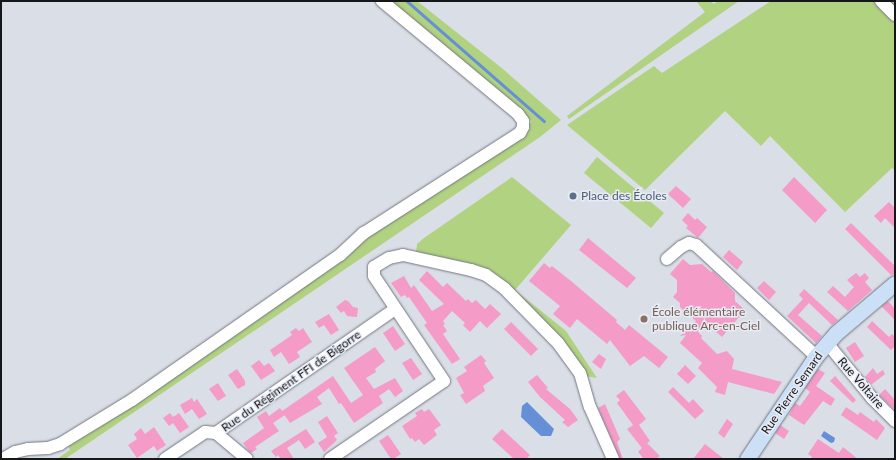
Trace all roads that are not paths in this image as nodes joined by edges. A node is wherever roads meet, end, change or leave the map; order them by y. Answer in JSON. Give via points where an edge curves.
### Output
{"nodes":[{"id":1,"x":382,"y":1,"type":"edge"},
{"id":2,"x":881,"y":1,"type":"edge"},
{"id":3,"x":895,"y":15,"type":"edge"},
{"id":4,"x":667,"y":259,"type":"dead end"},
{"id":5,"x":895,"y":283,"type":"edge"},
{"id":6,"x":395,"y":309,"type":"junction"},
{"id":7,"x":827,"y":343,"type":"junction"},
{"id":8,"x":816,"y":356,"type":"junction"},
{"id":9,"x":895,"y":421,"type":"edge"},
{"id":10,"x":216,"y":433,"type":"junction"},
{"id":11,"x":3,"y":459,"type":"edge"},
{"id":12,"x":165,"y":459,"type":"edge"},
{"id":13,"x":247,"y":459,"type":"edge"},
{"id":14,"x":330,"y":459,"type":"edge"},
{"id":15,"x":613,"y":459,"type":"edge"},
{"id":16,"x":748,"y":459,"type":"edge"}],
"edges":[{"from":1,"to":11,"type":"street","via":[[518,114],[523,121],[520,133],[364,233],[340,255],[132,400],[60,444],[15,452]]},
{"from":2,"to":3,"type":"street"},
{"from":4,"to":8,"type":"street","via":[[689,243],[696,245]]},
{"from":5,"to":7,"type":"main road","name":"Rue Pierre Semard"},
{"from":6,"to":10,"type":"street","name":"Rue du Régiment FFI de Bigorre"},
{"from":6,"to":14,"type":"street","via":[[444,381]]},
{"from":6,"to":15,"type":"street","via":[[374,276],[374,267],[389,258],[403,255],[486,275],[504,288],[558,343],[580,373],[590,408]]},
{"from":7,"to":8,"type":"main road","name":"Rue Pierre Semard"},
{"from":7,"to":9,"type":"street","name":"Rue Voltaire","via":[[863,388]]},
{"from":8,"to":16,"type":"main road","name":"Rue Pierre Semard"},
{"from":10,"to":12,"type":"street","name":"Rue du Régiment FFI de Bigorre","via":[[205,432]]},
{"from":10,"to":13,"type":"street"}]}
